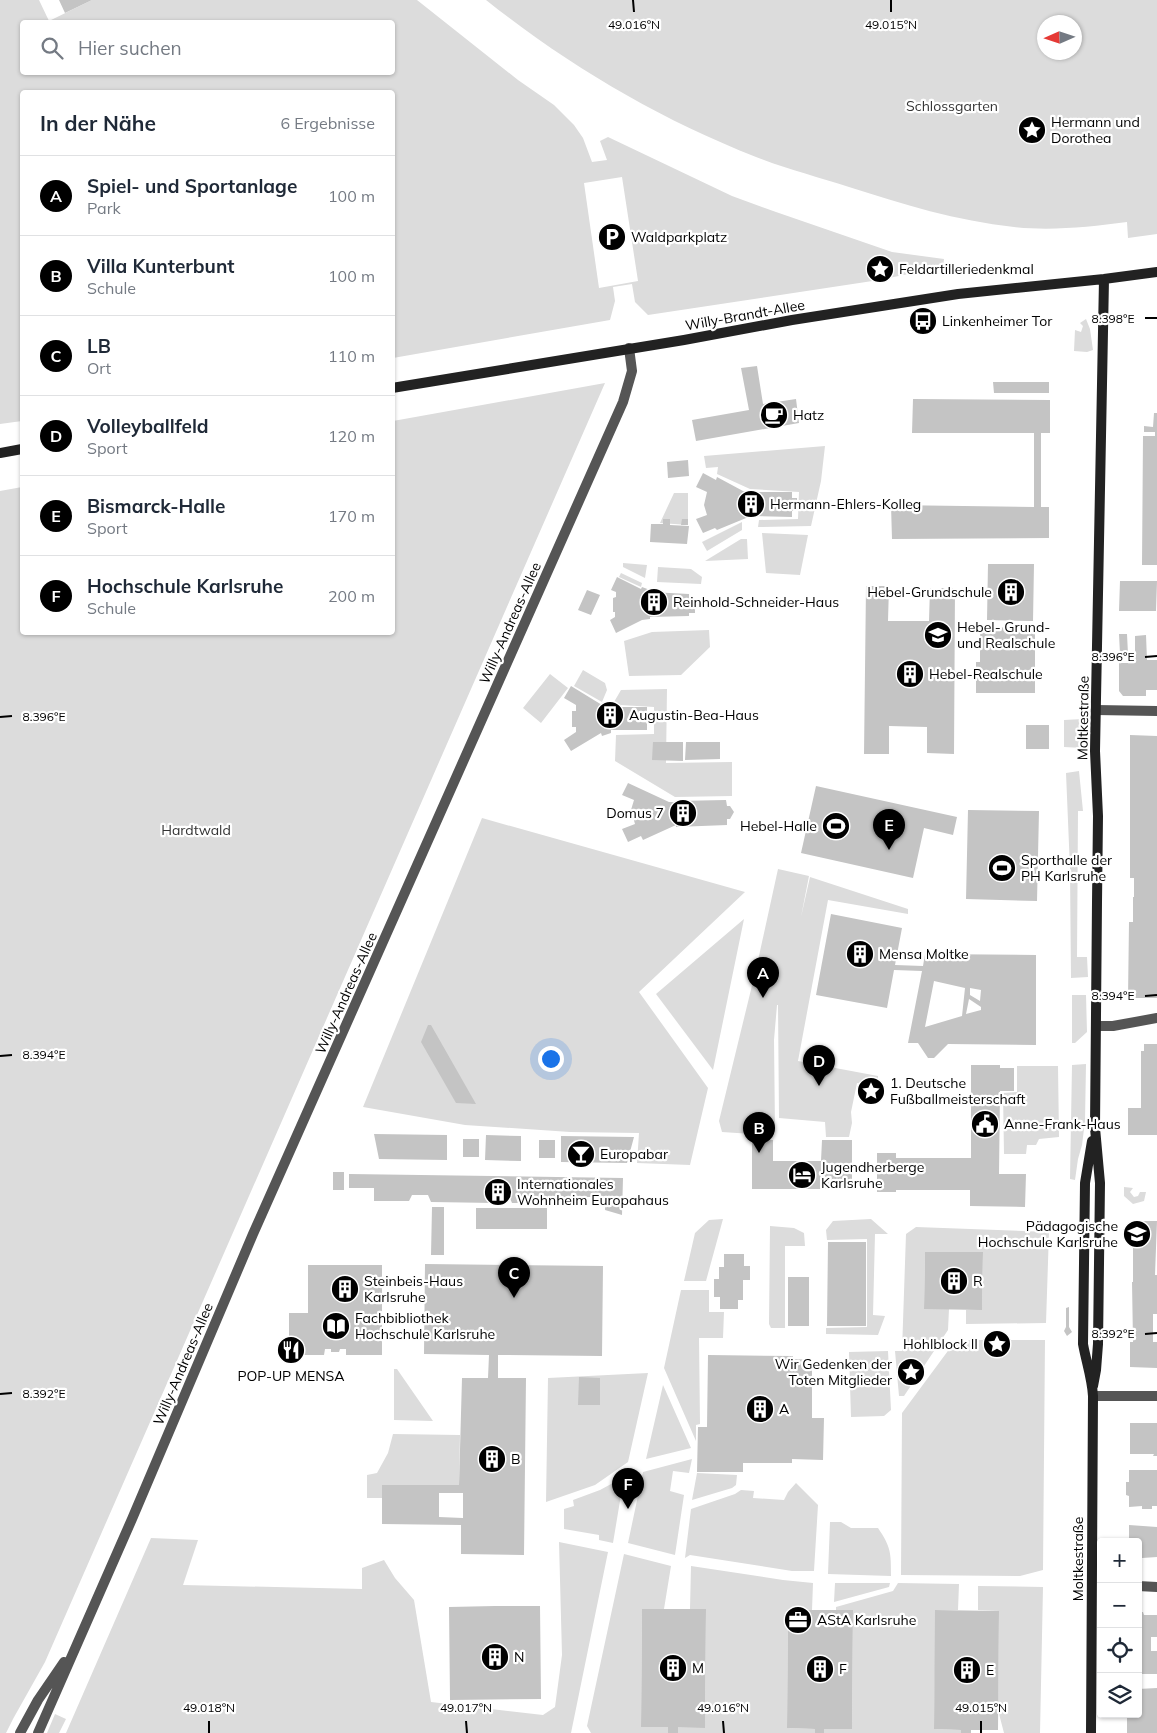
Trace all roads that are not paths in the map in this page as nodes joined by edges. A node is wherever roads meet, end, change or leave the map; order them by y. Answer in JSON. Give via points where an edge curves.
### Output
{"nodes":[{"id":1,"x":1157,"y":272,"type":"edge"},
{"id":2,"x":1104,"y":279,"type":"junction"},
{"id":3,"x":629,"y":348,"type":"junction"},
{"id":4,"x":395,"y":387,"type":"edge"},
{"id":5,"x":20,"y":449,"type":"edge"},
{"id":6,"x":0,"y":453,"type":"edge"},
{"id":7,"x":1096,"y":710,"type":"junction"},
{"id":8,"x":1157,"y":711,"type":"edge"},
{"id":9,"x":1157,"y":1018,"type":"edge"},
{"id":10,"x":1096,"y":1026,"type":"junction"},
{"id":11,"x":1095,"y":1128,"type":"junction"},
{"id":12,"x":1093,"y":1391,"type":"junction"},
{"id":13,"x":1157,"y":1396,"type":"edge"},
{"id":14,"x":1096,"y":1585,"type":"edge"},
{"id":15,"x":1142,"y":1586,"type":"edge"},
{"id":16,"x":1157,"y":1586,"type":"edge"},
{"id":17,"x":76,"y":1647,"type":"junction"},
{"id":18,"x":20,"y":1733,"type":"edge"},
{"id":19,"x":38,"y":1733,"type":"edge"},
{"id":20,"x":1091,"y":1733,"type":"edge"}],
"edges":[{"from":1,"to":2,"type":"main road","name":"Willy-Brandt-Allee"},
{"from":2,"to":3,"type":"main road","name":"Willy-Brandt-Allee","via":[[958,294]]},
{"from":2,"to":7,"type":"main road","name":"Moltkestraße"},
{"from":3,"to":4,"type":"main road","name":"Willy-Brandt-Allee"},
{"from":3,"to":17,"type":"street","name":"Willy-Andreas-Allee","via":[[632,371],[623,402],[257,1225]]},
{"from":5,"to":6,"type":"main road"},
{"from":7,"to":8,"type":"street"},
{"from":7,"to":10,"type":"main road","name":"Moltkestraße"},
{"from":9,"to":10,"type":"street"},
{"from":10,"to":11,"type":"main road","name":"Moltkestraße"},
{"from":11,"to":12,"type":"main road","name":"Moltkestraße","via":[[1100,1183],[1098,1344]]},
{"from":11,"to":12,"type":"main road","name":"Moltkestraße","via":[[1085,1182],[1083,1318],[1083,1344]]},
{"from":12,"to":13,"type":"street"},
{"from":12,"to":14,"type":"main road","name":"Moltkestraße"},
{"from":14,"to":20,"type":"main road","name":"Moltkestraße"},
{"from":15,"to":16,"type":"street"},
{"from":17,"to":18,"type":"street","name":"Willy-Andreas-Allee","via":[[45,1688]]},
{"from":17,"to":19,"type":"street","name":"Willy-Andreas-Allee"}]}
